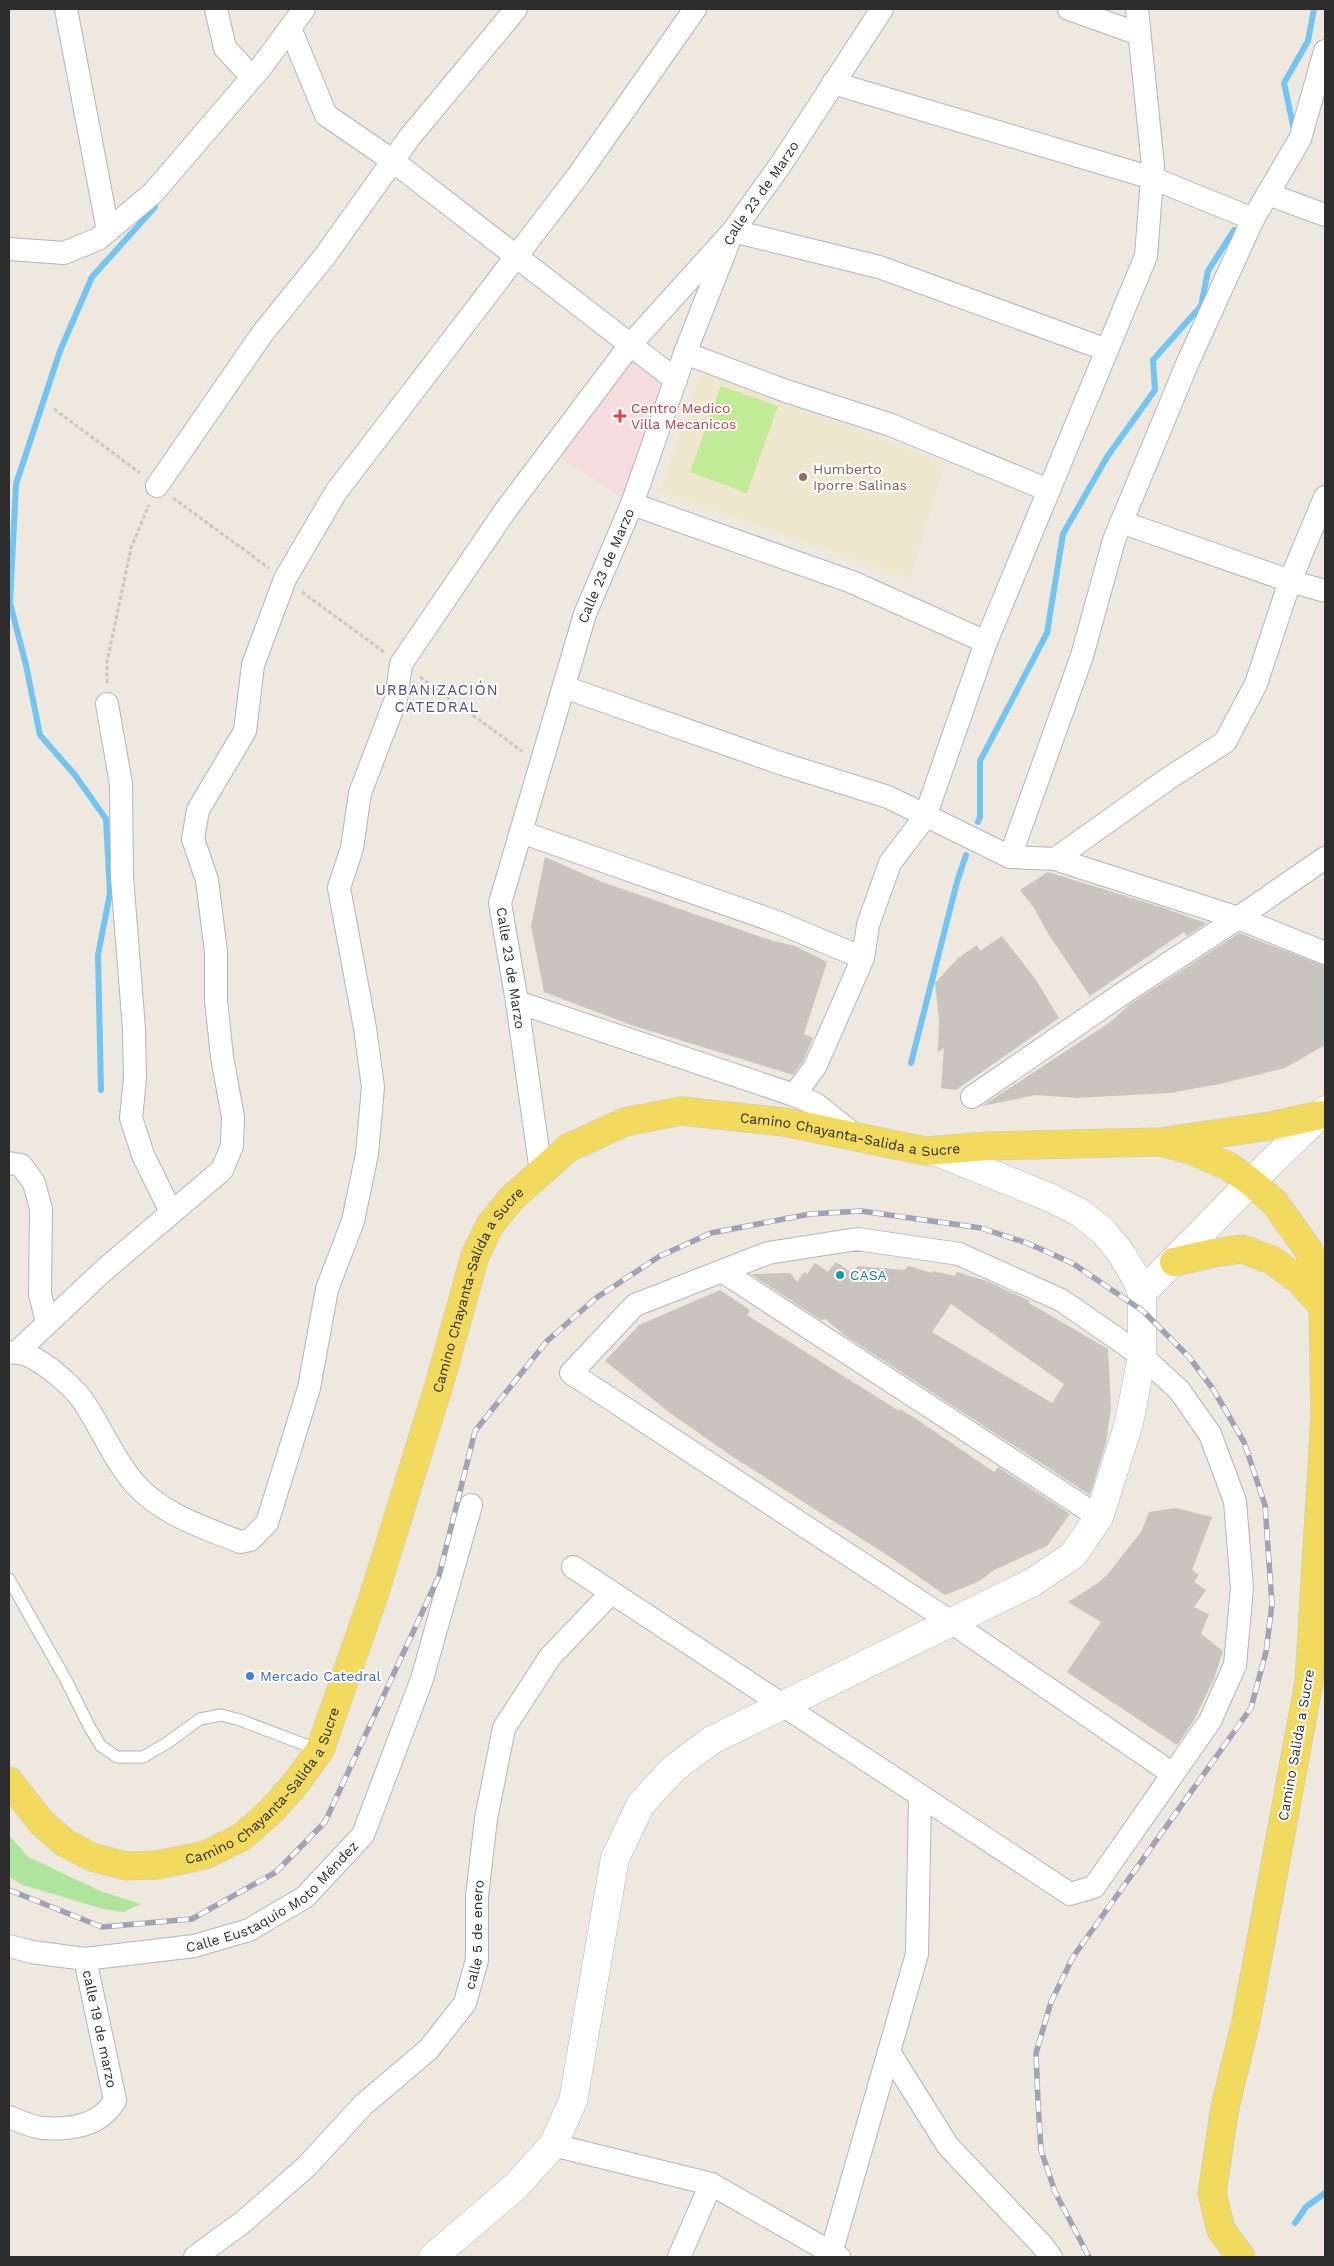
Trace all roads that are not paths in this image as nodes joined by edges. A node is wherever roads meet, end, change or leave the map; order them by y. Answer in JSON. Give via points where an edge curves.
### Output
{"nodes":[{"id":1,"x":66,"y":9,"type":"edge"},
{"id":2,"x":216,"y":9,"type":"edge"},
{"id":3,"x":304,"y":9,"type":"edge"},
{"id":4,"x":516,"y":9,"type":"edge"},
{"id":5,"x":695,"y":9,"type":"edge"},
{"id":6,"x":882,"y":9,"type":"edge"},
{"id":7,"x":1069,"y":9,"type":"edge"},
{"id":8,"x":1136,"y":9,"type":"edge"},
{"id":9,"x":290,"y":28,"type":"junction"},
{"id":10,"x":1139,"y":34,"type":"junction"},
{"id":11,"x":1325,"y":51,"type":"edge"},
{"id":12,"x":252,"y":77,"type":"junction"},
{"id":13,"x":833,"y":82,"type":"junction"},
{"id":14,"x":393,"y":161,"type":"junction"},
{"id":15,"x":1152,"y":178,"type":"junction"},
{"id":16,"x":1268,"y":194,"type":"junction"},
{"id":17,"x":1325,"y":215,"type":"edge"},
{"id":18,"x":1253,"y":219,"type":"junction"},
{"id":19,"x":108,"y":231,"type":"junction"},
{"id":20,"x":733,"y":231,"type":"junction"},
{"id":21,"x":9,"y":249,"type":"edge"},
{"id":22,"x":517,"y":257,"type":"junction"},
{"id":23,"x":630,"y":345,"type":"junction"},
{"id":24,"x":1107,"y":350,"type":"junction"},
{"id":25,"x":685,"y":353,"type":"junction"},
{"id":26,"x":676,"y":380,"type":"junction"},
{"id":27,"x":157,"y":486,"type":"road end"},
{"id":28,"x":1048,"y":490,"type":"junction"},
{"id":29,"x":1325,"y":498,"type":"edge"},
{"id":30,"x":632,"y":504,"type":"junction"},
{"id":31,"x":1121,"y":522,"type":"junction"},
{"id":32,"x":1290,"y":581,"type":"junction"},
{"id":33,"x":1325,"y":591,"type":"edge"},
{"id":34,"x":986,"y":642,"type":"junction"},
{"id":35,"x":564,"y":687,"type":"junction"},
{"id":36,"x":107,"y":704,"type":"road end"},
{"id":37,"x":925,"y":817,"type":"junction"},
{"id":38,"x":521,"y":832,"type":"junction"},
{"id":39,"x":1010,"y":857,"type":"junction"},
{"id":40,"x":1055,"y":858,"type":"junction"},
{"id":41,"x":1325,"y":858,"type":"edge"},
{"id":42,"x":1238,"y":918,"type":"junction"},
{"id":43,"x":1325,"y":953,"type":"edge"},
{"id":44,"x":863,"y":958,"type":"junction"},
{"id":45,"x":517,"y":1002,"type":"junction"},
{"id":46,"x":794,"y":1095,"type":"junction"},
{"id":47,"x":972,"y":1097,"type":"dead end"},
{"id":48,"x":1323,"y":1113,"type":"edge"},
{"id":49,"x":856,"y":1136,"type":"junction"},
{"id":50,"x":1160,"y":1142,"type":"junction"},
{"id":51,"x":925,"y":1151,"type":"junction"},
{"id":52,"x":9,"y":1163,"type":"edge"},
{"id":53,"x":541,"y":1172,"type":"junction"},
{"id":54,"x":1251,"y":1182,"type":"junction"},
{"id":55,"x":171,"y":1212,"type":"junction"},
{"id":56,"x":1174,"y":1262,"type":"junction"},
{"id":57,"x":722,"y":1270,"type":"junction"},
{"id":58,"x":1142,"y":1293,"type":"junction"},
{"id":59,"x":1324,"y":1302,"type":"edge"},
{"id":60,"x":47,"y":1322,"type":"junction"},
{"id":61,"x":12,"y":1352,"type":"edge"},
{"id":62,"x":1142,"y":1356,"type":"junction"},
{"id":63,"x":471,"y":1505,"type":"dead end"},
{"id":64,"x":1099,"y":1517,"type":"junction"},
{"id":65,"x":573,"y":1567,"type":"dead end"},
{"id":66,"x":9,"y":1579,"type":"edge"},
{"id":67,"x":612,"y":1593,"type":"junction"},
{"id":68,"x":951,"y":1622,"type":"junction"},
{"id":69,"x":781,"y":1705,"type":"junction"},
{"id":70,"x":320,"y":1750,"type":"junction"},
{"id":71,"x":1172,"y":1774,"type":"junction"},
{"id":72,"x":9,"y":1781,"type":"edge"},
{"id":73,"x":920,"y":1796,"type":"junction"},
{"id":74,"x":9,"y":1946,"type":"edge"},
{"id":75,"x":85,"y":1959,"type":"junction"},
{"id":76,"x":889,"y":2052,"type":"junction"},
{"id":77,"x":9,"y":2118,"type":"edge"},
{"id":78,"x":553,"y":2145,"type":"junction"},
{"id":79,"x":712,"y":2184,"type":"junction"},
{"id":80,"x":834,"y":2256,"type":"edge"},
{"id":81,"x":195,"y":2257,"type":"edge"},
{"id":82,"x":433,"y":2257,"type":"edge"},
{"id":83,"x":679,"y":2257,"type":"edge"},
{"id":84,"x":1051,"y":2257,"type":"edge"},
{"id":85,"x":1241,"y":2257,"type":"edge"}],
"edges":[{"from":1,"to":19,"type":"street"},
{"from":2,"to":12,"type":"street","via":[[225,48]]},
{"from":3,"to":9,"type":"street"},
{"from":4,"to":14,"type":"street"},
{"from":5,"to":22,"type":"street"},
{"from":6,"to":13,"type":"street","name":"Calle 23 de Marzo"},
{"from":7,"to":10,"type":"street"},
{"from":8,"to":10,"type":"street"},
{"from":9,"to":12,"type":"street"},
{"from":9,"to":14,"type":"street","via":[[326,114]]},
{"from":10,"to":15,"type":"street"},
{"from":11,"to":16,"type":"street","via":[[1300,139]]},
{"from":12,"to":19,"type":"street","via":[[153,193]]},
{"from":13,"to":15,"type":"street"},
{"from":13,"to":20,"type":"street","name":"Calle 23 de Marzo","via":[[781,164]]},
{"from":14,"to":22,"type":"street"},
{"from":14,"to":27,"type":"street","via":[[326,256],[262,334]]},
{"from":15,"to":18,"type":"street"},
{"from":15,"to":24,"type":"street","via":[[1146,256]]},
{"from":16,"to":17,"type":"street"},
{"from":16,"to":18,"type":"street"},
{"from":18,"to":31,"type":"street"},
{"from":19,"to":21,"type":"street","via":[[98,239],[64,253]]},
{"from":20,"to":23,"type":"street"},
{"from":20,"to":24,"type":"street","via":[[879,267]]},
{"from":20,"to":25,"type":"street","name":"Calle 23 de Marzo"},
{"from":22,"to":23,"type":"street"},
{"from":22,"to":55,"type":"street","via":[[336,492],[285,579],[253,665],[245,731],[198,810],[193,839],[207,880],[216,952],[216,1000],[222,1057],[233,1117],[232,1146],[222,1170]]},
{"from":23,"to":26,"type":"street"},
{"from":23,"to":61,"type":"street","via":[[505,511],[401,664],[396,699],[360,793],[352,848],[338,888],[365,1028],[372,1087],[367,1154],[353,1221],[327,1290],[309,1388],[267,1523],[250,1540],[240,1542],[181,1518],[157,1504],[135,1484],[86,1404],[44,1365],[26,1354]]},
{"from":24,"to":28,"type":"street"},
{"from":25,"to":26,"type":"street","name":"Calle 23 de Marzo"},
{"from":25,"to":28,"type":"street","via":[[786,391],[891,425]]},
{"from":26,"to":30,"type":"street","name":"Calle 23 de Marzo"},
{"from":28,"to":34,"type":"street"},
{"from":29,"to":32,"type":"street"},
{"from":30,"to":34,"type":"street","via":[[852,582]]},
{"from":30,"to":35,"type":"street","name":"Calle 23 de Marzo","via":[[585,614]]},
{"from":31,"to":32,"type":"street"},
{"from":31,"to":39,"type":"street","via":[[1082,656]]},
{"from":32,"to":33,"type":"street"},
{"from":32,"to":40,"type":"street","via":[[1256,684],[1225,742]]},
{"from":34,"to":37,"type":"street"},
{"from":35,"to":37,"type":"street","via":[[783,764],[888,797]]},
{"from":35,"to":38,"type":"street","name":"Calle 23 de Marzo"},
{"from":36,"to":55,"type":"street","via":[[121,784],[122,877],[134,1029],[135,1079],[131,1118],[143,1155]]},
{"from":37,"to":39,"type":"street"},
{"from":37,"to":44,"type":"street","via":[[890,863],[868,925]]},
{"from":38,"to":44,"type":"street","via":[[777,922]]},
{"from":38,"to":45,"type":"street","name":"Calle 23 de Marzo","via":[[500,903]]},
{"from":39,"to":40,"type":"street"},
{"from":40,"to":42,"type":"street"},
{"from":41,"to":42,"type":"street"},
{"from":42,"to":43,"type":"street"},
{"from":42,"to":47,"type":"street"},
{"from":44,"to":46,"type":"street","via":[[815,1067]]},
{"from":45,"to":46,"type":"street"},
{"from":45,"to":53,"type":"street","name":"Calle 23 de Marzo"},
{"from":46,"to":49,"type":"street","via":[[816,1104]]},
{"from":48,"to":50,"type":"main road","via":[[1270,1126]]},
{"from":48,"to":54,"type":"main road"},
{"from":49,"to":51,"type":"main road","name":"Camino Chayanta-Salida a Sucre"},
{"from":49,"to":53,"type":"main road","name":"Camino Chayanta-Salida a Sucre","via":[[784,1122],[681,1111],[625,1122],[599,1132],[568,1148]]},
{"from":50,"to":51,"type":"main road","name":"Camino Chayanta-Salida a Sucre"},
{"from":50,"to":54,"type":"main road","name":"Camino Chayanta-Salida a Sucre","via":[[1228,1166]]},
{"from":51,"to":58,"type":"main road","via":[[937,1152],[1079,1212],[1103,1231],[1121,1253]]},
{"from":52,"to":60,"type":"street","via":[[21,1165],[34,1183],[41,1209],[40,1294]]},
{"from":53,"to":70,"type":"main road","name":"Camino Chayanta-Salida a Sucre","via":[[512,1198],[490,1225],[475,1256],[374,1598]]},
{"from":54,"to":56,"type":"main road"},
{"from":54,"to":59,"type":"main road","name":"Camino Salida a Sucre","via":[[1275,1203],[1309,1251]]},
{"from":55,"to":60,"type":"street"},
{"from":56,"to":58,"type":"main road"},
{"from":56,"to":59,"type":"main road","via":[[1242,1249],[1272,1260]]},
{"from":57,"to":62,"type":"street","via":[[768,1253],[857,1239],[959,1254],[1060,1300]]},
{"from":57,"to":64,"type":"street"},
{"from":57,"to":68,"type":"street","via":[[634,1305],[571,1373]]},
{"from":58,"to":62,"type":"main road"},
{"from":59,"to":85,"type":"main road","name":"Camino Salida a Sucre","via":[[1324,1416],[1309,1682],[1246,2021],[1224,2107],[1212,2193],[1221,2230]]},
{"from":60,"to":61,"type":"street"},
{"from":62,"to":64,"type":"main road","via":[[1129,1423]]},
{"from":62,"to":71,"type":"street","via":[[1179,1390],[1210,1434],[1235,1501],[1242,1588],[1235,1665],[1210,1721]]},
{"from":63,"to":75,"type":"street","name":"Calle Eustaquio Moto Méndez","via":[[422,1679],[363,1835],[304,1897],[249,1930],[194,1946]]},
{"from":64,"to":68,"type":"main road","via":[[1073,1555],[1033,1582]]},
{"from":65,"to":67,"type":"street"},
{"from":66,"to":70,"type":"lane","via":[[90,1728],[101,1746],[117,1757],[143,1757],[200,1719],[221,1715]]},
{"from":67,"to":69,"type":"street"},
{"from":67,"to":81,"type":"street","name":"calle 5 de enero","via":[[550,1657],[504,1728],[486,1820],[477,1896],[477,1960],[465,2003],[429,2049],[362,2105],[307,2166],[243,2222]]},
{"from":68,"to":69,"type":"main road"},
{"from":68,"to":71,"type":"street"},
{"from":69,"to":73,"type":"street"},
{"from":69,"to":78,"type":"main road","via":[[712,1740],[673,1769],[641,1804],[615,1858],[573,2102]]},
{"from":70,"to":72,"type":"main road","name":"Camino Chayanta-Salida a Sucre","via":[[296,1783],[242,1837],[205,1856],[157,1865],[126,1866],[92,1857],[65,1843],[42,1823]]},
{"from":71,"to":73,"type":"street","via":[[1094,1887],[1070,1894]]},
{"from":73,"to":76,"type":"street","via":[[917,1954]]},
{"from":74,"to":75,"type":"street","name":"Calle Eustaquio Moto Méndez"},
{"from":75,"to":77,"type":"street","name":"calle 19 de marzo","via":[[115,2100],[109,2110],[87,2125],[42,2128]]},
{"from":76,"to":80,"type":"street"},
{"from":76,"to":84,"type":"street","via":[[948,2146]]},
{"from":78,"to":79,"type":"street"},
{"from":78,"to":82,"type":"main road","via":[[514,2188]]},
{"from":79,"to":80,"type":"street"},
{"from":79,"to":83,"type":"street"}]}
